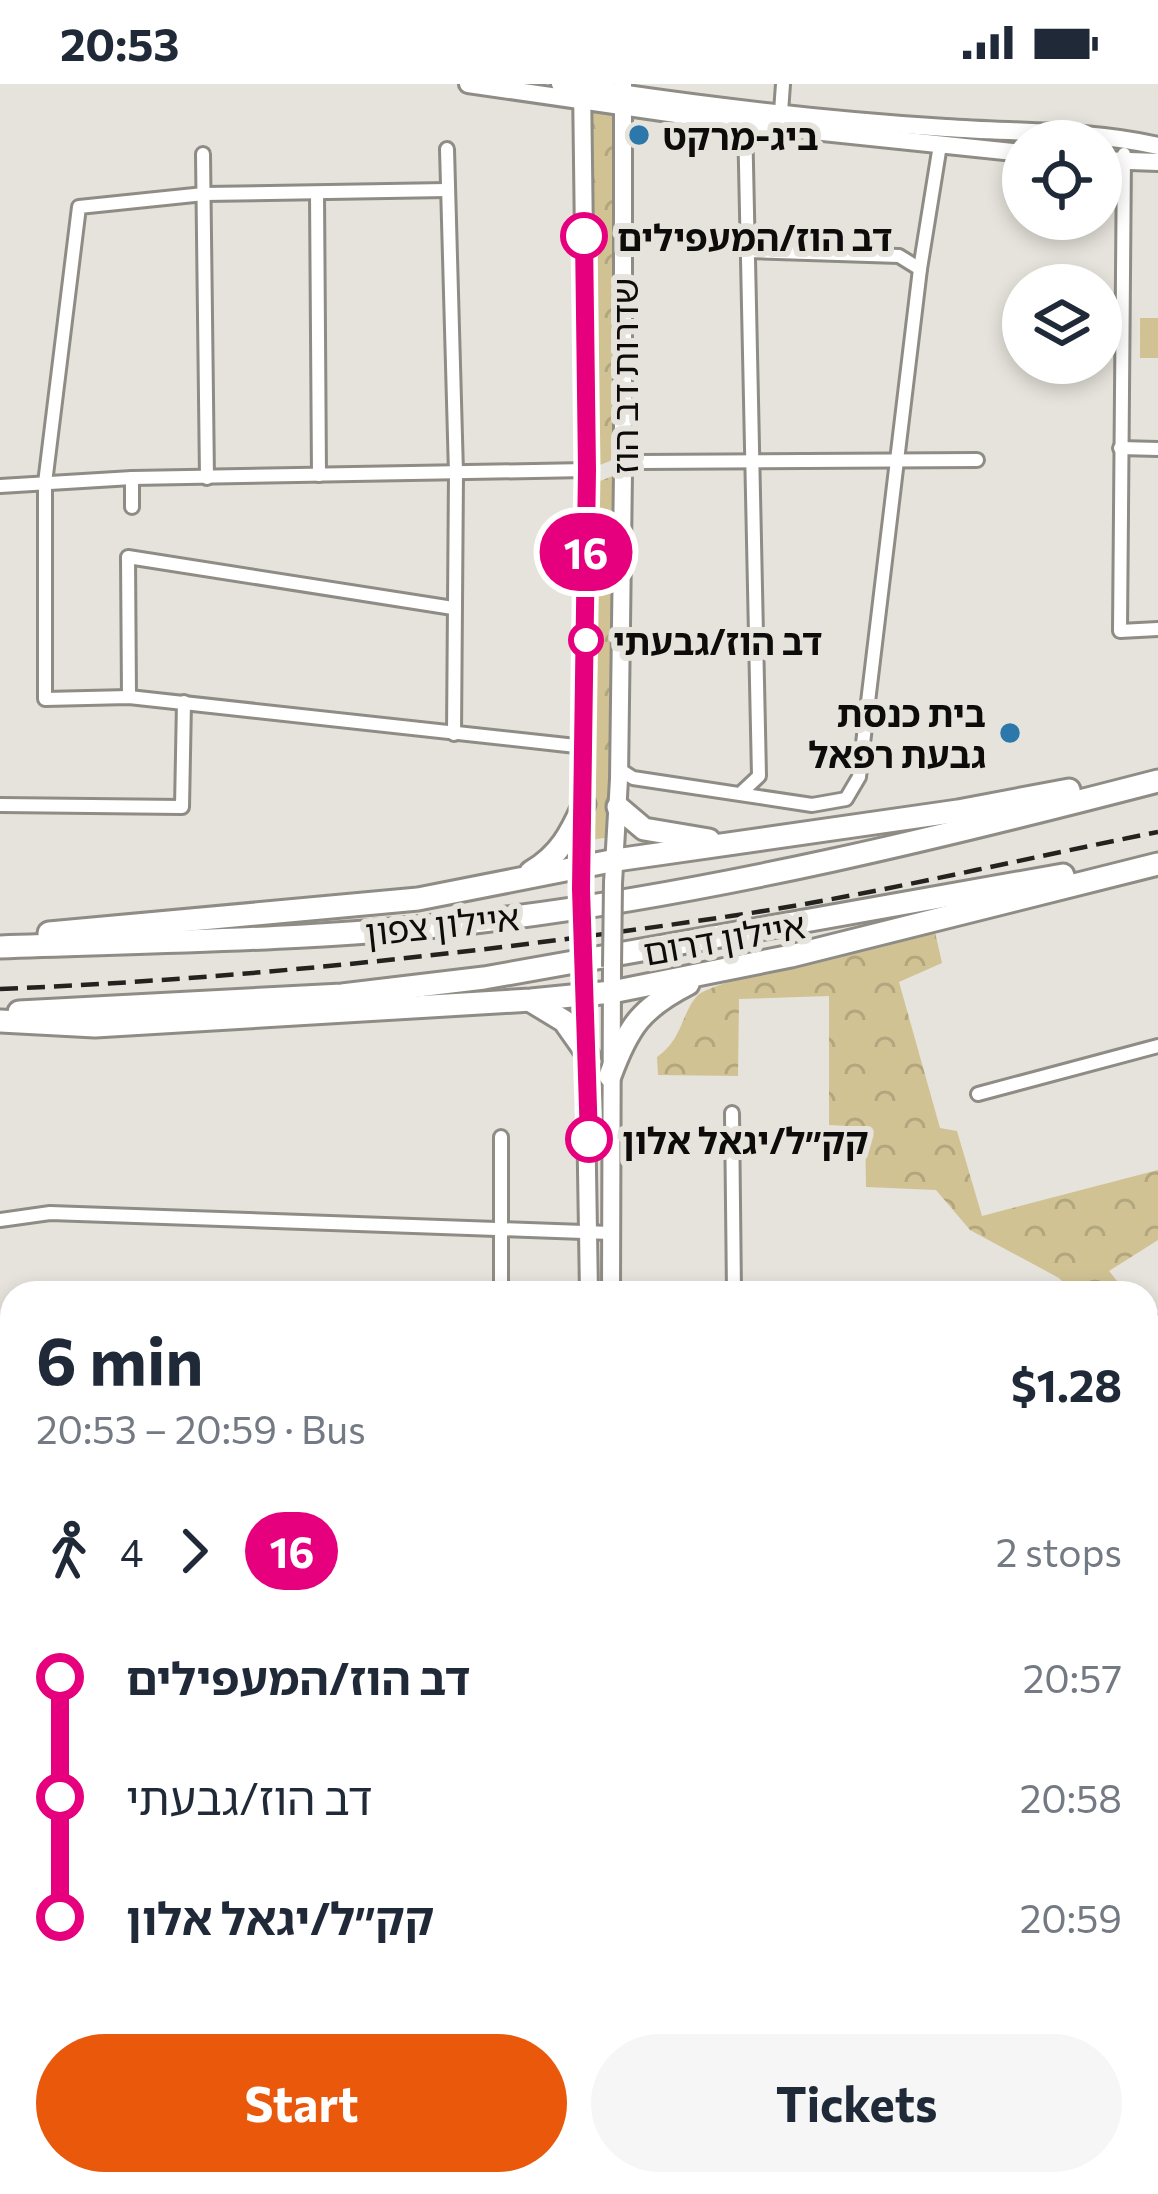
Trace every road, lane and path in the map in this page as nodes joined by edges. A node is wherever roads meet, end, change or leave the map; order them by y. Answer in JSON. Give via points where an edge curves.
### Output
{"nodes":[{"id":1,"x":468,"y":84,"type":"edge"},
{"id":2,"x":560,"y":84,"type":"edge"},
{"id":3,"x":783,"y":84,"type":"edge"},
{"id":4,"x":582,"y":91,"type":"edge"},
{"id":5,"x":623,"y":95,"type":"edge"},
{"id":6,"x":730,"y":107,"type":"junction"},
{"id":7,"x":781,"y":112,"type":"junction"},
{"id":8,"x":745,"y":124,"type":"junction"},
{"id":9,"x":959,"y":129,"type":"junction"},
{"id":10,"x":797,"y":130,"type":"junction"},
{"id":11,"x":1125,"y":138,"type":"junction"},
{"id":12,"x":940,"y":145,"type":"junction"},
{"id":13,"x":1158,"y":146,"type":"edge"},
{"id":14,"x":447,"y":149,"type":"dead end"},
{"id":15,"x":1002,"y":151,"type":"edge"},
{"id":16,"x":203,"y":154,"type":"dead end"},
{"id":17,"x":1158,"y":162,"type":"edge"},
{"id":18,"x":1123,"y":163,"type":"junction"},
{"id":19,"x":447,"y":190,"type":"junction"},
{"id":20,"x":317,"y":193,"type":"junction"},
{"id":21,"x":204,"y":194,"type":"junction"},
{"id":22,"x":748,"y":251,"type":"junction"},
{"id":23,"x":920,"y":269,"type":"junction"},
{"id":24,"x":623,"y":448,"type":"junction"},
{"id":25,"x":1120,"y":448,"type":"junction"},
{"id":26,"x":1158,"y":448,"type":"edge"},
{"id":27,"x":897,"y":460,"type":"junction"},
{"id":28,"x":977,"y":460,"type":"dead end"},
{"id":29,"x":750,"y":461,"type":"junction"},
{"id":30,"x":631,"y":467,"type":"junction"},
{"id":31,"x":587,"y":470,"type":"junction"},
{"id":32,"x":456,"y":472,"type":"junction"},
{"id":33,"x":319,"y":475,"type":"junction"},
{"id":34,"x":132,"y":478,"type":"junction"},
{"id":35,"x":207,"y":478,"type":"junction"},
{"id":36,"x":45,"y":483,"type":"junction"},
{"id":37,"x":0,"y":486,"type":"edge"},
{"id":38,"x":586,"y":497,"type":"junction"},
{"id":39,"x":132,"y":508,"type":"dead end"},
{"id":40,"x":453,"y":608,"type":"junction"},
{"id":41,"x":1158,"y":629,"type":"edge"},
{"id":42,"x":129,"y":697,"type":"junction"},
{"id":43,"x":184,"y":702,"type":"junction"},
{"id":44,"x":454,"y":734,"type":"junction"},
{"id":45,"x":585,"y":747,"type":"junction"},
{"id":46,"x":759,"y":776,"type":"junction"},
{"id":47,"x":1158,"y":777,"type":"edge"},
{"id":48,"x":622,"y":786,"type":"junction"},
{"id":49,"x":742,"y":791,"type":"junction"},
{"id":50,"x":768,"y":797,"type":"junction"},
{"id":51,"x":584,"y":804,"type":"junction"},
{"id":52,"x":0,"y":805,"type":"edge"},
{"id":53,"x":740,"y":843,"type":"junction"},
{"id":54,"x":1158,"y":861,"type":"edge"},
{"id":55,"x":614,"y":872,"type":"junction"},
{"id":56,"x":582,"y":877,"type":"junction"},
{"id":57,"x":517,"y":880,"type":"junction"},
{"id":58,"x":0,"y":938,"type":"edge"},
{"id":59,"x":0,"y":947,"type":"edge"},
{"id":60,"x":710,"y":973,"type":"junction"},
{"id":61,"x":584,"y":984,"type":"junction"},
{"id":62,"x":612,"y":992,"type":"junction"},
{"id":63,"x":531,"y":1000,"type":"junction"},
{"id":64,"x":0,"y":1017,"type":"edge"},
{"id":65,"x":1158,"y":1046,"type":"edge"},
{"id":66,"x":588,"y":1055,"type":"junction"},
{"id":67,"x":610,"y":1076,"type":"junction"},
{"id":68,"x":978,"y":1094,"type":"dead end"},
{"id":69,"x":732,"y":1113,"type":"dead end"},
{"id":70,"x":501,"y":1137,"type":"dead end"},
{"id":71,"x":0,"y":1220,"type":"edge"},
{"id":72,"x":501,"y":1231,"type":"junction"},
{"id":73,"x":590,"y":1233,"type":"junction"},
{"id":74,"x":611,"y":1233,"type":"junction"},
{"id":75,"x":501,"y":1281,"type":"edge"},
{"id":76,"x":589,"y":1281,"type":"edge"},
{"id":77,"x":611,"y":1281,"type":"edge"},
{"id":78,"x":734,"y":1281,"type":"edge"}],
"edges":[{"from":1,"to":4,"type":"street"},
{"from":2,"to":4,"type":"street"},
{"from":3,"to":7,"type":"street"},
{"from":4,"to":5,"type":"street"},
{"from":4,"to":31,"type":"street","name":"שדרות דב הוז"},
{"from":5,"to":6,"type":"street"},
{"from":5,"to":8,"type":"street"},
{"from":5,"to":24,"type":"street","name":"שדרות דב הוז"},
{"from":6,"to":7,"type":"street"},
{"from":6,"to":8,"type":"street"},
{"from":7,"to":9,"type":"street"},
{"from":7,"to":10,"type":"street"},
{"from":8,"to":10,"type":"street"},
{"from":8,"to":22,"type":"street"},
{"from":9,"to":11,"type":"street"},
{"from":9,"to":12,"type":"street"},
{"from":10,"to":12,"type":"street"},
{"from":11,"to":13,"type":"street"},
{"from":11,"to":18,"type":"street"},
{"from":12,"to":15,"type":"street"},
{"from":12,"to":23,"type":"street"},
{"from":14,"to":19,"type":"street"},
{"from":16,"to":21,"type":"street"},
{"from":17,"to":18,"type":"street"},
{"from":18,"to":25,"type":"street"},
{"from":19,"to":20,"type":"street"},
{"from":19,"to":32,"type":"street"},
{"from":20,"to":21,"type":"street"},
{"from":20,"to":33,"type":"street"},
{"from":21,"to":35,"type":"street"},
{"from":21,"to":36,"type":"street","via":[[80,207]]},
{"from":22,"to":23,"type":"street","via":[[899,256]]},
{"from":22,"to":29,"type":"street"},
{"from":23,"to":27,"type":"street"},
{"from":24,"to":30,"type":"street","name":"שדרות דב הוז"},
{"from":24,"to":31,"type":"street"},
{"from":25,"to":26,"type":"street"},
{"from":25,"to":41,"type":"street","via":[[1120,631]]},
{"from":27,"to":28,"type":"street"},
{"from":27,"to":29,"type":"street"},
{"from":27,"to":50,"type":"street","via":[[859,777],[846,799],[812,805]]},
{"from":29,"to":30,"type":"street"},
{"from":29,"to":46,"type":"street"},
{"from":30,"to":38,"type":"street"},
{"from":30,"to":48,"type":"street","name":"שדרות דב הוז"},
{"from":31,"to":32,"type":"street"},
{"from":31,"to":38,"type":"street","name":"שדרות דב הוז"},
{"from":32,"to":33,"type":"street"},
{"from":32,"to":40,"type":"street"},
{"from":33,"to":35,"type":"street"},
{"from":34,"to":35,"type":"street"},
{"from":34,"to":36,"type":"street"},
{"from":34,"to":39,"type":"street"},
{"from":36,"to":37,"type":"street"},
{"from":36,"to":42,"type":"street","via":[[45,699]]},
{"from":38,"to":45,"type":"street","name":"שדרות דב הוז"},
{"from":40,"to":42,"type":"street","via":[[128,557]]},
{"from":40,"to":44,"type":"street"},
{"from":42,"to":43,"type":"street"},
{"from":43,"to":44,"type":"street"},
{"from":43,"to":52,"type":"street","via":[[182,807]]},
{"from":44,"to":45,"type":"street"},
{"from":45,"to":51,"type":"street","name":"שדרות דב הוז"},
{"from":46,"to":49,"type":"street"},
{"from":46,"to":50,"type":"street"},
{"from":47,"to":53,"type":"highway"},
{"from":47,"to":59,"type":"highway","name":"איילון צפון","via":[[982,826],[734,880],[505,918],[351,933]]},
{"from":48,"to":49,"type":"street"},
{"from":48,"to":53,"type":"highway","via":[[628,819],[657,834]]},
{"from":48,"to":55,"type":"street","name":"שדרות דב הוז"},
{"from":49,"to":50,"type":"street"},
{"from":51,"to":56,"type":"street","name":"שדרות דב הוז"},
{"from":51,"to":57,"type":"highway","via":[[556,855]]},
{"from":53,"to":55,"type":"highway"},
{"from":54,"to":60,"type":"highway"},
{"from":54,"to":64,"type":"highway","name":"איילון דרום","via":[[465,981]]},
{"from":55,"to":56,"type":"highway"},
{"from":55,"to":62,"type":"street","name":"שדרות דב הוז","bridge":true},
{"from":56,"to":57,"type":"highway"},
{"from":56,"to":61,"type":"street","name":"שדרות דב הוז","bridge":true},
{"from":57,"to":58,"type":"highway","via":[[418,899]]},
{"from":60,"to":62,"type":"highway"},
{"from":60,"to":67,"type":"highway","via":[[642,1012]]},
{"from":61,"to":62,"type":"highway"},
{"from":61,"to":63,"type":"highway"},
{"from":61,"to":66,"type":"street","name":"שדרות דב הוז"},
{"from":62,"to":67,"type":"street","name":"שדרות דב הוז"},
{"from":63,"to":64,"type":"highway","via":[[95,1026]]},
{"from":63,"to":66,"type":"highway","via":[[564,1022]]},
{"from":65,"to":68,"type":"street"},
{"from":66,"to":73,"type":"street","name":"שדרות דב הוז"},
{"from":67,"to":74,"type":"street","name":"שדרות דב הוז"},
{"from":69,"to":78,"type":"street"},
{"from":70,"to":72,"type":"street"},
{"from":71,"to":72,"type":"street","via":[[50,1213]]},
{"from":72,"to":73,"type":"street"},
{"from":72,"to":75,"type":"street"},
{"from":73,"to":74,"type":"street"},
{"from":73,"to":76,"type":"street","name":"שדרות דב הוז"},
{"from":74,"to":77,"type":"street","name":"שדרות דב הוז"}]}
